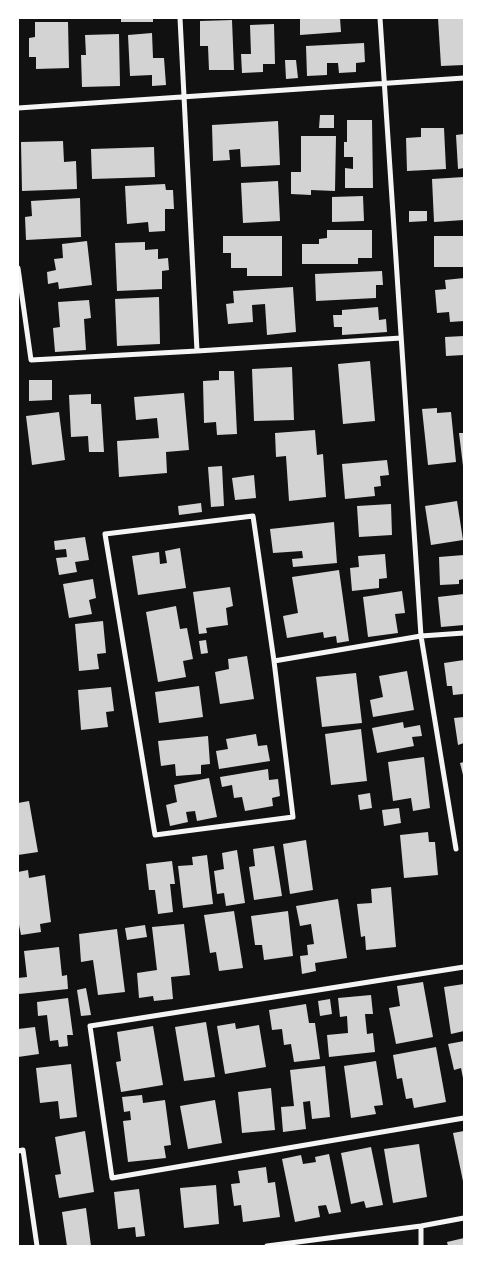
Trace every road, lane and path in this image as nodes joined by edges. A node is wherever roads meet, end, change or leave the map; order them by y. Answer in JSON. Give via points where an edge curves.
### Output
{"nodes":[{"id":1,"x":180,"y":18,"type":"edge"},
{"id":2,"x":380,"y":18,"type":"edge"},
{"id":3,"x":464,"y":78,"type":"edge"},
{"id":4,"x":384,"y":84,"type":"junction"},
{"id":5,"x":184,"y":97,"type":"junction"},
{"id":6,"x":18,"y":108,"type":"edge"},
{"id":7,"x":18,"y":268,"type":"edge"},
{"id":8,"x":401,"y":338,"type":"junction"},
{"id":9,"x":197,"y":351,"type":"junction"},
{"id":10,"x":464,"y":633,"type":"edge"},
{"id":11,"x":421,"y":636,"type":"junction"},
{"id":12,"x":274,"y":661,"type":"junction"},
{"id":13,"x":456,"y":849,"type":"dead end"},
{"id":14,"x":464,"y":967,"type":"edge"},
{"id":15,"x":464,"y":1118,"type":"edge"},
{"id":16,"x":18,"y":1150,"type":"edge"},
{"id":17,"x":464,"y":1218,"type":"edge"},
{"id":18,"x":421,"y":1226,"type":"junction"},
{"id":19,"x":37,"y":1246,"type":"edge"},
{"id":20,"x":267,"y":1246,"type":"edge"},
{"id":21,"x":421,"y":1246,"type":"edge"}],
"edges":[{"from":1,"to":5,"type":"street"},
{"from":2,"to":4,"type":"street"},
{"from":3,"to":4,"type":"street"},
{"from":4,"to":5,"type":"street"},
{"from":4,"to":8,"type":"street"},
{"from":5,"to":6,"type":"street"},
{"from":5,"to":9,"type":"street"},
{"from":7,"to":9,"type":"street","via":[[32,360]]},
{"from":8,"to":9,"type":"street"},
{"from":8,"to":11,"type":"street"},
{"from":10,"to":11,"type":"street"},
{"from":11,"to":12,"type":"street"},
{"from":11,"to":13,"type":"street"},
{"from":12,"to":12,"type":"street","via":[[293,817],[155,835],[105,534],[253,516]]},
{"from":14,"to":15,"type":"street","via":[[90,1026],[112,1178]]},
{"from":16,"to":19,"type":"street","via":[[23,1150]]},
{"from":17,"to":18,"type":"street"},
{"from":18,"to":20,"type":"street"},
{"from":18,"to":21,"type":"street"}]}
